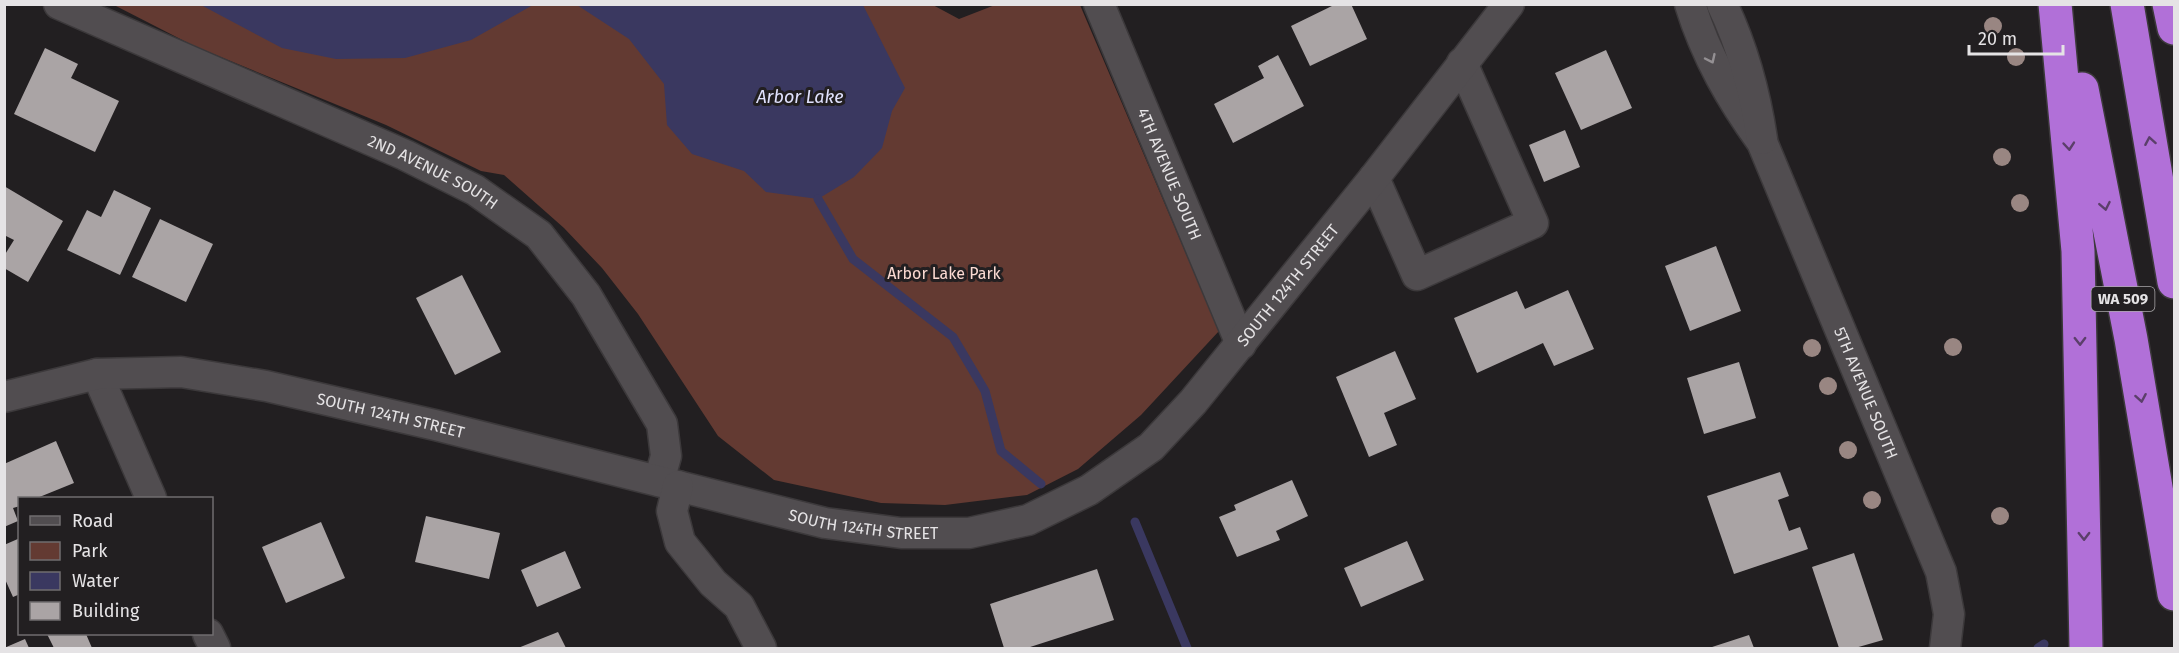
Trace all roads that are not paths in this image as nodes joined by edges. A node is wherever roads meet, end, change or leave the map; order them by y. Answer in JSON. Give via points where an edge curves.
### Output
{"nodes":[{"id":1,"x":59,"y":4,"type":"edge"},
{"id":2,"x":1099,"y":4,"type":"edge"},
{"id":3,"x":1509,"y":4,"type":"edge"},
{"id":4,"x":1690,"y":4,"type":"edge"},
{"id":5,"x":1722,"y":4,"type":"edge"},
{"id":6,"x":2055,"y":4,"type":"edge"},
{"id":7,"x":2066,"y":4,"type":"edge"},
{"id":8,"x":2127,"y":4,"type":"edge"},
{"id":9,"x":2169,"y":4,"type":"edge"},
{"id":10,"x":2175,"y":28,"type":"edge"},
{"id":11,"x":1462,"y":63,"type":"junction"},
{"id":12,"x":1762,"y":142,"type":"junction"},
{"id":13,"x":1374,"y":178,"type":"junction"},
{"id":14,"x":2175,"y":282,"type":"edge"},
{"id":15,"x":1240,"y":344,"type":"junction"},
{"id":16,"x":97,"y":374,"type":"junction"},
{"id":17,"x":4,"y":397,"type":"edge"},
{"id":18,"x":669,"y":484,"type":"junction"},
{"id":19,"x":151,"y":497,"type":"edge"},
{"id":20,"x":2175,"y":594,"type":"edge"},
{"id":21,"x":760,"y":648,"type":"edge"},
{"id":22,"x":1945,"y":648,"type":"edge"},
{"id":23,"x":2086,"y":648,"type":"edge"}],
"edges":[{"from":1,"to":18,"type":"street","name":"2ND AVENUE SOUTH","via":[[405,154],[476,190],[538,235],[586,296],[662,424]]},
{"from":2,"to":15,"type":"street","name":"4TH AVENUE SOUTH"},
{"from":3,"to":11,"type":"street","name":"SOUTH 124TH STREET"},
{"from":4,"to":12,"type":"street","name":"5TH AVENUE SOUTH","one_way":true,"via":[[1698,33],[1720,79]]},
{"from":5,"to":12,"type":"street","name":"5TH AVENUE SOUTH","via":[[1737,36],[1755,94]]},
{"from":6,"to":23,"type":"highway","one_way":true,"via":[[2078,251]]},
{"from":7,"to":20,"type":"highway","number":"WA 509","one_way":true,"via":[[2131,339]]},
{"from":14,"to":8,"type":"highway","number":"WA 509","one_way":true},
{"from":9,"to":10,"type":"highway"},
{"from":11,"to":13,"type":"street","name":"SOUTH 124TH STREET"},
{"from":11,"to":13,"type":"street","via":[[1533,224],[1417,275]]},
{"from":12,"to":22,"type":"street","name":"5TH AVENUE SOUTH","via":[[1941,572],[1948,614]]},
{"from":13,"to":15,"type":"street","name":"SOUTH 124TH STREET"},
{"from":15,"to":18,"type":"street","name":"SOUTH 124TH STREET","via":[[1151,447],[1089,490],[1028,520],[969,533],[901,533],[825,523]]},
{"from":16,"to":17,"type":"street","name":"SOUTH 124TH STREET"},
{"from":16,"to":18,"type":"street","name":"SOUTH 124TH STREET","via":[[181,372],[266,386]]},
{"from":16,"to":19,"type":"street"},
{"from":18,"to":21,"type":"street","name":"2ND AVENUE SOUTH","via":[[680,542],[713,583],[739,606]]}]}
